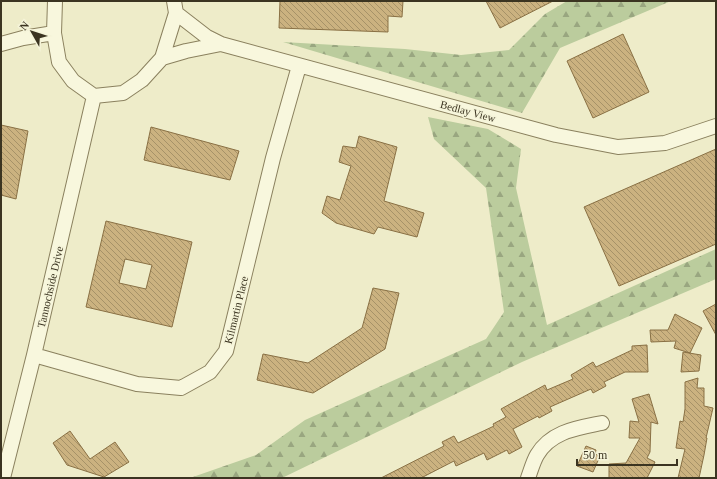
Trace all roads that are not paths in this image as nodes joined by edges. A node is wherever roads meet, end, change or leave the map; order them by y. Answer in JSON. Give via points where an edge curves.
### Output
{"nodes":[{"id":1,"x":55,"y":1,"type":"edge"},
{"id":2,"x":175,"y":7,"type":"edge"},
{"id":3,"x":54,"y":33,"type":"junction"},
{"id":4,"x":1,"y":44,"type":"edge"},
{"id":5,"x":221,"y":44,"type":"junction"},
{"id":6,"x":162,"y":58,"type":"junction"},
{"id":7,"x":299,"y":66,"type":"junction"},
{"id":8,"x":94,"y":96,"type":"junction"},
{"id":9,"x":716,"y":126,"type":"edge"},
{"id":10,"x":34,"y":355,"type":"junction"},
{"id":11,"x":602,"y":423,"type":"dead end"},
{"id":12,"x":3,"y":478,"type":"edge"},
{"id":13,"x":528,"y":478,"type":"edge"}],
"edges":[{"from":1,"to":3,"type":"street"},
{"from":2,"to":5,"type":"street","name":"Bedlay View","via":[[207,37]]},
{"from":2,"to":6,"type":"street"},
{"from":3,"to":4,"type":"street"},
{"from":3,"to":8,"type":"street","via":[[59,62],[73,81]]},
{"from":5,"to":6,"type":"street","name":"Bedlay View"},
{"from":5,"to":7,"type":"street","name":"Bedlay View"},
{"from":6,"to":8,"type":"street","via":[[142,80],[124,93]]},
{"from":7,"to":9,"type":"street","name":"Bedlay View","via":[[556,135],[618,147],[665,144]]},
{"from":7,"to":10,"type":"street","name":"Kilmartin Place","via":[[273,158],[226,351],[210,372],[181,388],[137,384]]},
{"from":8,"to":10,"type":"street","name":"Tannochside Drive"},
{"from":10,"to":12,"type":"street","name":"Tannochside Drive"},
{"from":11,"to":13,"type":"street","via":[[569,429],[549,439],[537,454]]}]}
